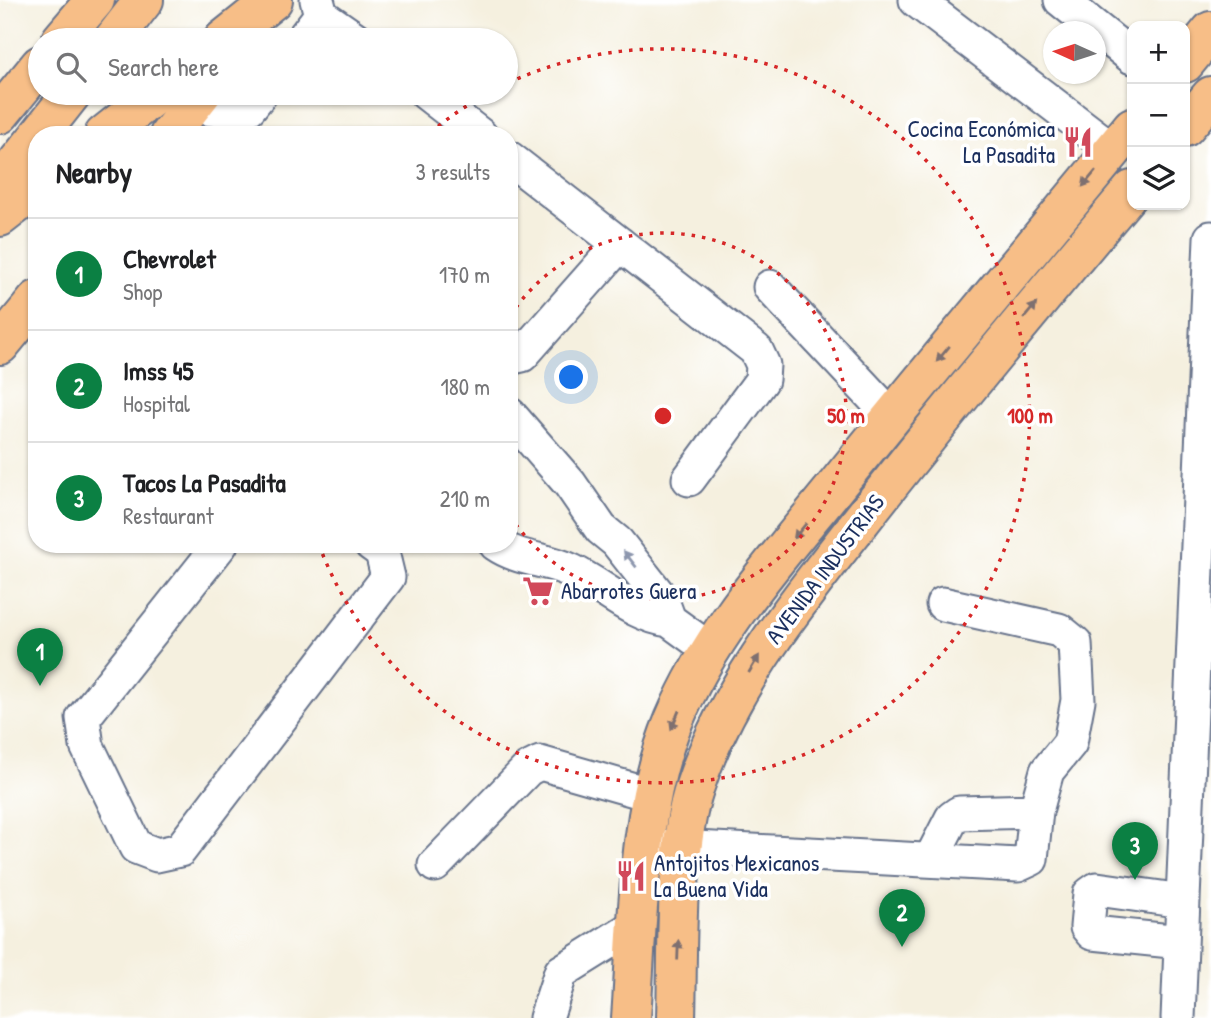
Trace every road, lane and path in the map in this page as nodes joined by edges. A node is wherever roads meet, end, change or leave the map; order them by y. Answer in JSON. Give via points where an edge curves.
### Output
{"nodes":[{"id":1,"x":94,"y":0,"type":"edge"},
{"id":2,"x":144,"y":0,"type":"edge"},
{"id":3,"x":274,"y":0,"type":"edge"},
{"id":4,"x":916,"y":0,"type":"edge"},
{"id":5,"x":1061,"y":0,"type":"edge"},
{"id":6,"x":313,"y":18,"type":"edge"},
{"id":7,"x":71,"y":28,"type":"edge"},
{"id":8,"x":122,"y":28,"type":"edge"},
{"id":9,"x":238,"y":28,"type":"edge"},
{"id":10,"x":252,"y":28,"type":"edge"},
{"id":11,"x":333,"y":28,"type":"edge"},
{"id":12,"x":1211,"y":31,"type":"edge"},
{"id":13,"x":1127,"y":53,"type":"edge"},
{"id":14,"x":1190,"y":56,"type":"edge"},
{"id":15,"x":28,"y":80,"type":"edge"},
{"id":16,"x":1211,"y":96,"type":"edge"},
{"id":17,"x":63,"y":105,"type":"edge"},
{"id":18,"x":142,"y":105,"type":"edge"},
{"id":19,"x":251,"y":105,"type":"edge"},
{"id":20,"x":434,"y":105,"type":"edge"},
{"id":21,"x":187,"y":111,"type":"edge"},
{"id":22,"x":0,"y":114,"type":"edge"},
{"id":23,"x":1190,"y":121,"type":"edge"},
{"id":24,"x":446,"y":125,"type":"edge"},
{"id":25,"x":46,"y":126,"type":"edge"},
{"id":26,"x":115,"y":126,"type":"edge"},
{"id":27,"x":1123,"y":138,"type":"edge"},
{"id":28,"x":28,"y":149,"type":"edge"},
{"id":29,"x":518,"y":165,"type":"edge"},
{"id":30,"x":0,"y":184,"type":"edge"},
{"id":31,"x":28,"y":195,"type":"edge"},
{"id":32,"x":1127,"y":196,"type":"edge"},
{"id":33,"x":0,"y":217,"type":"edge"},
{"id":34,"x":1211,"y":238,"type":"edge"},
{"id":35,"x":620,"y":244,"type":"junction"},
{"id":36,"x":770,"y":287,"type":"dead end"},
{"id":37,"x":1210,"y":303,"type":"edge"},
{"id":38,"x":28,"y":311,"type":"edge"},
{"id":39,"x":0,"y":345,"type":"edge"},
{"id":40,"x":518,"y":356,"type":"edge"},
{"id":41,"x":902,"y":403,"type":"junction"},
{"id":42,"x":518,"y":424,"type":"edge"},
{"id":43,"x":689,"y":479,"type":"dead end"},
{"id":44,"x":882,"y":494,"type":"junction"},
{"id":45,"x":601,"y":529,"type":"junction"},
{"id":46,"x":214,"y":553,"type":"edge"},
{"id":47,"x":382,"y":553,"type":"edge"},
{"id":48,"x":510,"y":553,"type":"edge"},
{"id":49,"x":571,"y":570,"type":"junction"},
{"id":50,"x":943,"y":604,"type":"dead end"},
{"id":51,"x":669,"y":620,"type":"junction"},
{"id":52,"x":709,"y":649,"type":"junction"},
{"id":53,"x":1201,"y":716,"type":"edge"},
{"id":54,"x":652,"y":794,"type":"junction"},
{"id":55,"x":1036,"y":811,"type":"junction"},
{"id":56,"x":646,"y":845,"type":"junction"},
{"id":57,"x":684,"y":848,"type":"junction"},
{"id":58,"x":931,"y":859,"type":"junction"},
{"id":59,"x":435,"y":865,"type":"dead end"},
{"id":60,"x":1182,"y":901,"type":"junction"},
{"id":61,"x":638,"y":924,"type":"junction"},
{"id":62,"x":1181,"y":942,"type":"junction"},
{"id":63,"x":546,"y":1018,"type":"edge"},
{"id":64,"x":631,"y":1018,"type":"edge"},
{"id":65,"x":676,"y":1018,"type":"edge"},
{"id":66,"x":1178,"y":1018,"type":"edge"}],
"edges":[{"from":1,"to":7,"type":"main road"},
{"from":2,"to":8,"type":"main road"},
{"from":3,"to":9,"type":"main road"},
{"from":3,"to":10,"type":"main road"},
{"from":4,"to":27,"type":"street"},
{"from":5,"to":13,"type":"street"},
{"from":6,"to":11,"type":"street"},
{"from":12,"to":14,"type":"main road"},
{"from":15,"to":22,"type":"main road"},
{"from":16,"to":23,"type":"main road"},
{"from":17,"to":25,"type":"main road"},
{"from":18,"to":26,"type":"main road"},
{"from":19,"to":21,"type":"street","via":[[225,111]]},
{"from":20,"to":24,"type":"street"},
{"from":27,"to":41,"type":"main road","name":"AVENIDA INDUSTRIAS","one_way":true},
{"from":28,"to":30,"type":"main road"},
{"from":29,"to":35,"type":"street"},
{"from":31,"to":33,"type":"main road"},
{"from":44,"to":32,"type":"main road","name":"AVENIDA INDUSTRIAS","one_way":true},
{"from":34,"to":37,"type":"street"},
{"from":35,"to":40,"type":"street"},
{"from":35,"to":43,"type":"street","via":[[756,350],[763,365],[762,380]]},
{"from":36,"to":41,"type":"street"},
{"from":37,"to":53,"type":"street"},
{"from":38,"to":39,"type":"main road"},
{"from":41,"to":44,"type":"main road","via":[[918,424],[887,476]]},
{"from":41,"to":52,"type":"main road","name":"AVENIDA INDUSTRIAS","one_way":true},
{"from":42,"to":45,"type":"street","via":[[570,484]]},
{"from":57,"to":44,"type":"main road","name":"AVENIDA INDUSTRIAS","one_way":true,"via":[[694,788],[715,735],[756,660]]},
{"from":45,"to":49,"type":"street"},
{"from":51,"to":45,"type":"street","one_way":true,"via":[[661,598],[617,542]]},
{"from":46,"to":47,"type":"street","via":[[83,718],[87,746],[136,847],[157,855],[180,850],[387,577]]},
{"from":48,"to":49,"type":"street"},
{"from":49,"to":51,"type":"street","via":[[648,617]]},
{"from":50,"to":55,"type":"street","via":[[1059,630],[1075,643],[1077,700],[1070,743],[1047,771]]},
{"from":51,"to":52,"type":"street"},
{"from":52,"to":54,"type":"main road","name":"AVENIDA INDUSTRIAS","one_way":true,"via":[[673,722]]},
{"from":53,"to":60,"type":"street"},
{"from":54,"to":56,"type":"main road","name":"AVENIDA INDUSTRIAS"},
{"from":54,"to":59,"type":"street","via":[[540,763],[528,769]]},
{"from":55,"to":58,"type":"street","via":[[959,813]]},
{"from":55,"to":58,"type":"street","via":[[1031,859],[1025,863]]},
{"from":56,"to":57,"type":"street"},
{"from":56,"to":61,"type":"main road","name":"AVENIDA INDUSTRIAS"},
{"from":57,"to":58,"type":"street"},
{"from":65,"to":57,"type":"main road","name":"AVENIDA INDUSTRIAS","one_way":true},
{"from":60,"to":62,"type":"street"},
{"from":60,"to":62,"type":"street","via":[[1097,890],[1090,894],[1087,927],[1092,933]]},
{"from":61,"to":63,"type":"street","via":[[561,972]]},
{"from":61,"to":64,"type":"main road","name":"AVENIDA INDUSTRIAS"},
{"from":62,"to":66,"type":"street"}]}
